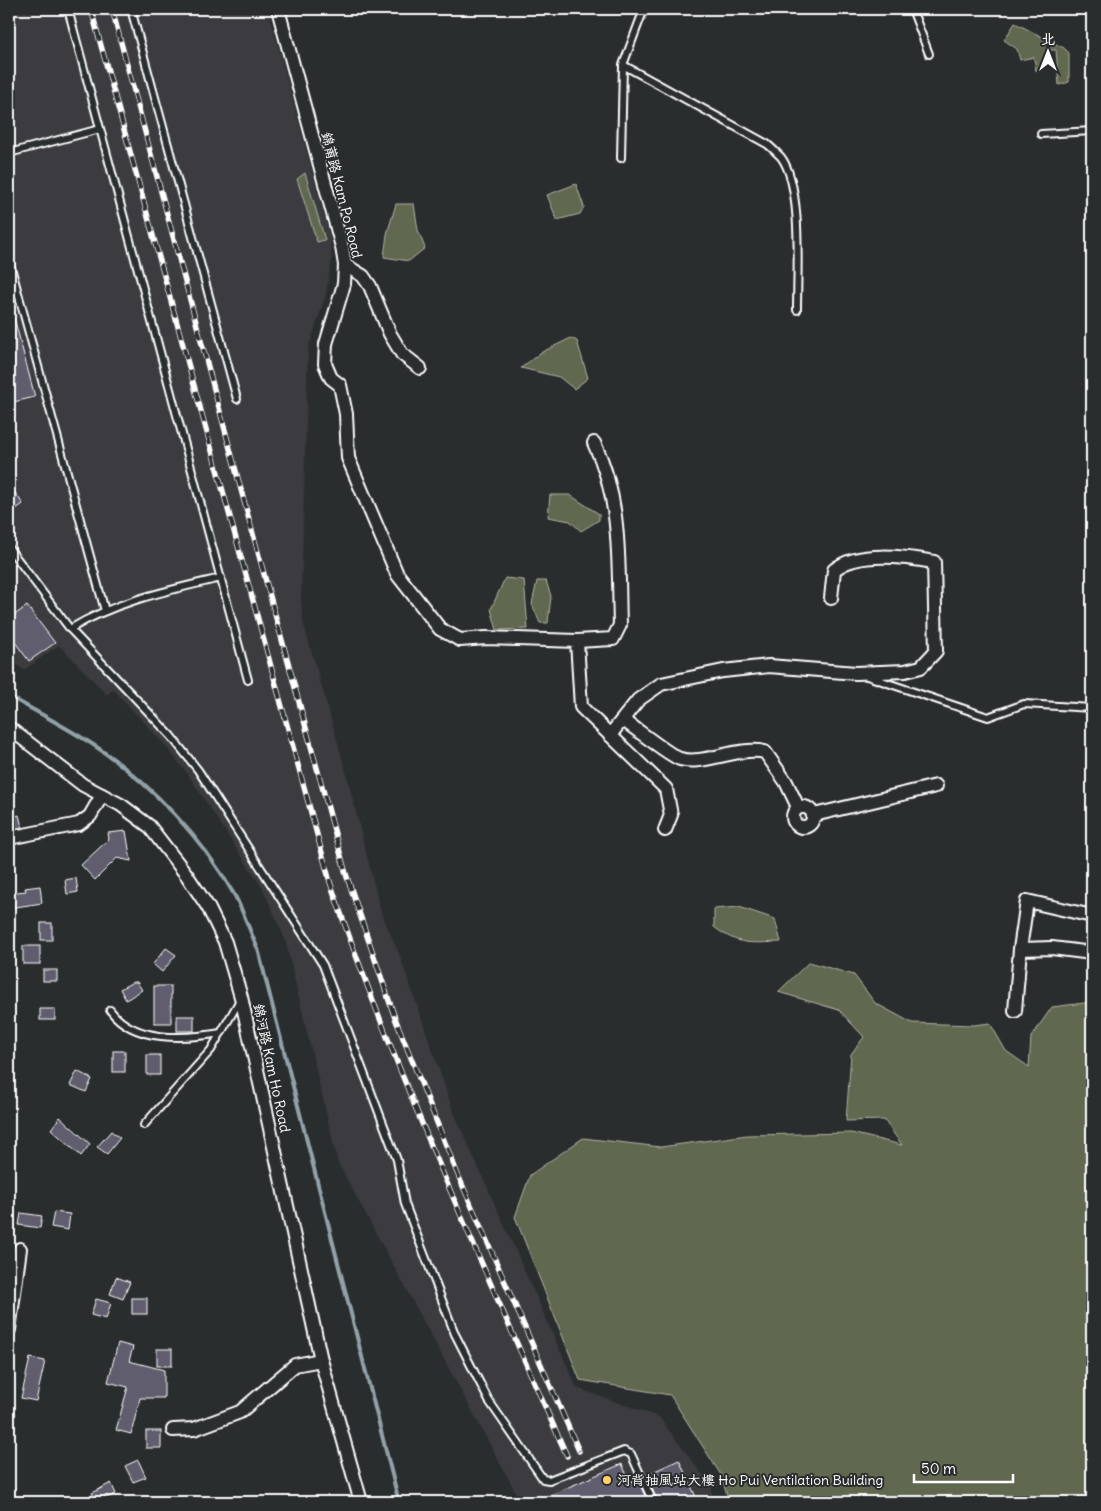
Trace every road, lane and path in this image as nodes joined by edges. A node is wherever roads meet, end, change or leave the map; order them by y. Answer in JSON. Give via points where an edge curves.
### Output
{"nodes":[{"id":1,"x":68,"y":9,"type":"edge"},
{"id":2,"x":131,"y":9,"type":"edge"},
{"id":3,"x":278,"y":9,"type":"edge"},
{"id":4,"x":644,"y":9,"type":"edge"},
{"id":5,"x":912,"y":9,"type":"edge"},
{"id":6,"x":1086,"y":9,"type":"edge"},
{"id":7,"x":1092,"y":12,"type":"edge"},
{"id":8,"x":929,"y":54,"type":"dead end"},
{"id":9,"x":623,"y":64,"type":"junction"},
{"id":10,"x":100,"y":129,"type":"junction"},
{"id":11,"x":1092,"y":131,"type":"edge"},
{"id":12,"x":1041,"y":134,"type":"dead end"},
{"id":13,"x":9,"y":153,"type":"edge"},
{"id":14,"x":621,"y":158,"type":"dead end"},
{"id":15,"x":9,"y":260,"type":"edge"},
{"id":16,"x":345,"y":265,"type":"junction"},
{"id":17,"x":796,"y":310,"type":"dead end"},
{"id":18,"x":420,"y":368,"type":"dead end"},
{"id":19,"x":237,"y":400,"type":"dead end"},
{"id":20,"x":594,"y":444,"type":"dead end"},
{"id":21,"x":9,"y":548,"type":"edge"},
{"id":22,"x":221,"y":578,"type":"junction"},
{"id":23,"x":832,"y":598,"type":"dead end"},
{"id":24,"x":105,"y":611,"type":"junction"},
{"id":25,"x":70,"y":628,"type":"junction"},
{"id":26,"x":577,"y":641,"type":"junction"},
{"id":27,"x":856,"y":673,"type":"junction"},
{"id":28,"x":248,"y":680,"type":"dead end"},
{"id":29,"x":1092,"y":708,"type":"edge"},
{"id":30,"x":623,"y":720,"type":"junction"},
{"id":31,"x":9,"y":728,"type":"edge"},
{"id":32,"x":610,"y":735,"type":"junction"},
{"id":33,"x":936,"y":786,"type":"dead end"},
{"id":34,"x":102,"y":795,"type":"junction"},
{"id":35,"x":664,"y":830,"type":"dead end"},
{"id":36,"x":9,"y":838,"type":"edge"},
{"id":37,"x":1092,"y":916,"type":"edge"},
{"id":38,"x":1020,"y":949,"type":"junction"},
{"id":39,"x":1092,"y":953,"type":"edge"},
{"id":40,"x":241,"y":997,"type":"junction"},
{"id":41,"x":110,"y":1010,"type":"dead end"},
{"id":42,"x":1015,"y":1011,"type":"dead end"},
{"id":43,"x":221,"y":1033,"type":"junction"},
{"id":44,"x":144,"y":1126,"type":"dead end"},
{"id":45,"x":20,"y":1249,"type":"dead end"},
{"id":46,"x":9,"y":1330,"type":"edge"},
{"id":47,"x":321,"y":1360,"type":"junction"},
{"id":48,"x":173,"y":1430,"type":"dead end"},
{"id":49,"x":361,"y":1502,"type":"edge"},
{"id":50,"x":653,"y":1502,"type":"edge"}],
"edges":[{"from":1,"to":10,"type":"lane"},
{"from":2,"to":19,"type":"lane"},
{"from":3,"to":16,"type":"street","name":"錦莆路 Kam Po Road"},
{"from":4,"to":9,"type":"lane"},
{"from":5,"to":8,"type":"lane"},
{"from":6,"to":7,"type":"lane"},
{"from":9,"to":14,"type":"lane"},
{"from":9,"to":17,"type":"lane","via":[[767,144],[782,158],[792,180],[796,202]]},
{"from":10,"to":13,"type":"lane"},
{"from":10,"to":22,"type":"lane"},
{"from":11,"to":12,"type":"lane"},
{"from":15,"to":24,"type":"lane"},
{"from":16,"to":18,"type":"street","via":[[362,276],[370,286],[402,354]]},
{"from":16,"to":26,"type":"street","name":"錦莆路 Kam Po Road","via":[[344,284],[326,344],[325,364],[340,385],[346,414],[348,458],[397,574],[440,629],[460,640]]},
{"from":20,"to":26,"type":"street","via":[[603,462],[616,513],[620,625],[613,639]]},
{"from":21,"to":25,"type":"lane"},
{"from":22,"to":24,"type":"lane"},
{"from":22,"to":28,"type":"lane"},
{"from":23,"to":27,"type":"street","via":[[834,570],[842,563],[857,558],[907,557],[934,562],[936,651],[921,666],[906,671]]},
{"from":24,"to":25,"type":"lane"},
{"from":25,"to":50,"type":"lane","via":[[171,736],[198,770],[323,965],[397,1160],[405,1204],[456,1334],[489,1401],[543,1479],[549,1480],[624,1451],[631,1454]]},
{"from":26,"to":32,"type":"street","via":[[581,707]]},
{"from":27,"to":29,"type":"lane","via":[[988,717],[1024,704]]},
{"from":27,"to":30,"type":"street","via":[[769,666],[723,671],[661,684],[638,700]]},
{"from":30,"to":32,"type":"street"},
{"from":30,"to":33,"type":"street","via":[[680,759],[753,750],[765,752],[786,782],[798,807],[810,809],[814,815]]},
{"from":31,"to":34,"type":"street","name":"錦河路 Kam Ho Road","via":[[83,786]]},
{"from":32,"to":35,"type":"street","via":[[666,789],[671,815]]},
{"from":34,"to":36,"type":"street","via":[[90,816],[79,824]]},
{"from":34,"to":40,"type":"street","name":"錦河路 Kam Ho Road","via":[[136,814],[149,826],[186,874],[208,907],[225,942]]},
{"from":37,"to":38,"type":"street","via":[[1027,901]]},
{"from":38,"to":39,"type":"street","via":[[1052,948]]},
{"from":38,"to":42,"type":"street"},
{"from":40,"to":43,"type":"lane"},
{"from":40,"to":47,"type":"street","name":"錦河路 Kam Ho Road"},
{"from":41,"to":43,"type":"lane","via":[[125,1026],[154,1034],[186,1038]]},
{"from":43,"to":44,"type":"lane","via":[[212,1050]]},
{"from":45,"to":46,"type":"street"},
{"from":47,"to":48,"type":"street","via":[[295,1365],[240,1412],[194,1429]]},
{"from":47,"to":49,"type":"street","name":"錦河路 Kam Ho Road"}]}
